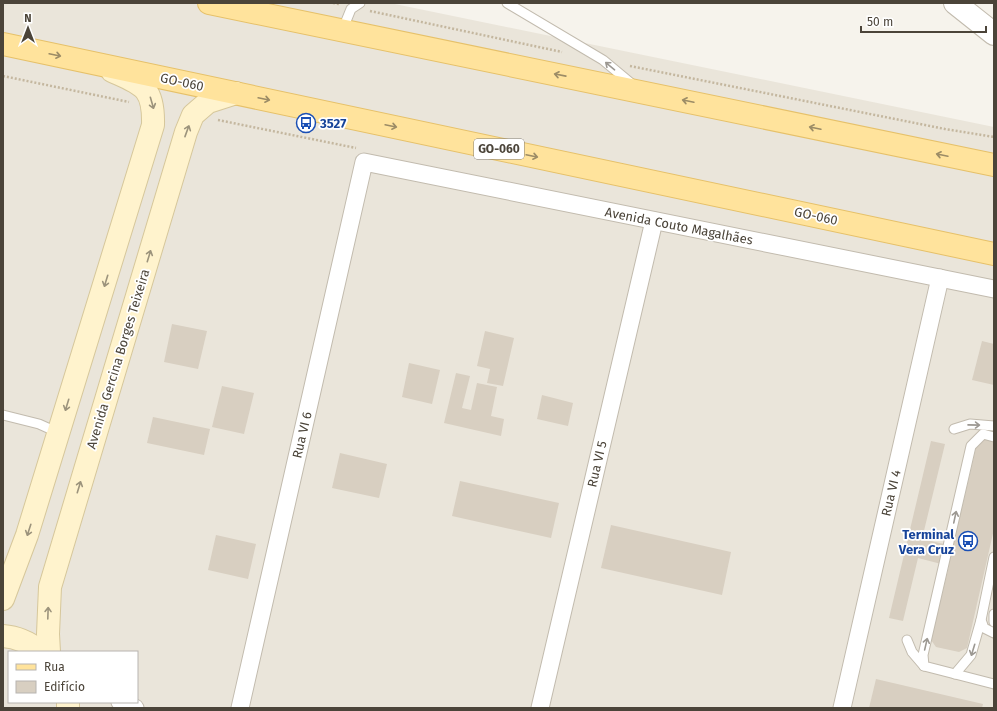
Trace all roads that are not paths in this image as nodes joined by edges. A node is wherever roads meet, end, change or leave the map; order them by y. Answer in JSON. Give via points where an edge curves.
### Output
{"nodes":[{"id":1,"x":209,"y":3,"type":"edge"},
{"id":2,"x":507,"y":3,"type":"edge"},
{"id":3,"x":955,"y":3,"type":"edge"},
{"id":4,"x":357,"y":5,"type":"edge"},
{"id":5,"x":342,"y":30,"type":"junction"},
{"id":6,"x":994,"y":34,"type":"edge"},
{"id":7,"x":3,"y":44,"type":"edge"},
{"id":8,"x":100,"y":65,"type":"junction"},
{"id":9,"x":640,"y":91,"type":"junction"},
{"id":10,"x":236,"y":93,"type":"junction"},
{"id":11,"x":994,"y":158,"type":"edge"},
{"id":12,"x":968,"y":160,"type":"junction"},
{"id":13,"x":364,"y":162,"type":"joint"},
{"id":14,"x":994,"y":165,"type":"edge"},
{"id":15,"x":654,"y":221,"type":"junction"},
{"id":16,"x":994,"y":254,"type":"edge"},
{"id":17,"x":940,"y":278,"type":"junction"},
{"id":18,"x":994,"y":289,"type":"edge"},
{"id":19,"x":3,"y":415,"type":"edge"},
{"id":20,"x":994,"y":426,"type":"edge"},
{"id":21,"x":954,"y":429,"type":"dead end"},
{"id":22,"x":59,"y":433,"type":"junction"},
{"id":23,"x":994,"y":437,"type":"edge"},
{"id":24,"x":994,"y":557,"type":"edge"},
{"id":25,"x":3,"y":599,"type":"edge"},
{"id":26,"x":994,"y":614,"type":"edge"},
{"id":27,"x":981,"y":620,"type":"junction"},
{"id":28,"x":994,"y":622,"type":"edge"},
{"id":29,"x":994,"y":633,"type":"edge"},
{"id":30,"x":3,"y":636,"type":"edge"},
{"id":31,"x":907,"y":640,"type":"dead end"},
{"id":32,"x":40,"y":651,"type":"edge"},
{"id":33,"x":49,"y":651,"type":"edge"},
{"id":34,"x":924,"y":666,"type":"junction"},
{"id":35,"x":955,"y":674,"type":"junction"},
{"id":36,"x":994,"y":684,"type":"edge"},
{"id":37,"x":122,"y":703,"type":"edge"},
{"id":38,"x":135,"y":708,"type":"edge"},
{"id":39,"x":240,"y":708,"type":"edge"},
{"id":40,"x":540,"y":708,"type":"edge"},
{"id":41,"x":842,"y":708,"type":"edge"}],
"edges":[{"from":1,"to":5,"type":"main road"},
{"from":9,"to":2,"type":"lane","one_way":true,"via":[[603,60]]},
{"from":3,"to":6,"type":"street"},
{"from":4,"to":5,"type":"lane","via":[[351,9]]},
{"from":9,"to":5,"type":"main road","one_way":true},
{"from":7,"to":8,"type":"main road","name":"GO-060","number":"GO-060","one_way":true},
{"from":8,"to":10,"type":"main road","name":"GO-060","number":"GO-060"},
{"from":8,"to":22,"type":"main road","one_way":true,"via":[[138,83],[152,98],[154,125]]},
{"from":12,"to":9,"type":"main road","one_way":true},
{"from":10,"to":16,"type":"main road","name":"GO-060","number":"GO-060","one_way":true},
{"from":33,"to":10,"type":"main road","name":"Avenida Gercina Borges Teixeira","one_way":true,"via":[[50,587],[186,132],[193,115],[208,102]]},
{"from":11,"to":12,"type":"street"},
{"from":12,"to":14,"type":"main road"},
{"from":13,"to":15,"type":"street","name":"Avenida Couto Magalhães"},
{"from":13,"to":39,"type":"street","name":"Rua VI 6"},
{"from":15,"to":17,"type":"street","name":"Avenida Couto Magalhães"},
{"from":15,"to":40,"type":"street","name":"Rua VI 5"},
{"from":17,"to":18,"type":"street","name":"Avenida Couto Magalhães"},
{"from":17,"to":41,"type":"street","name":"Rua VI 4"},
{"from":19,"to":22,"type":"lane","via":[[39,424]]},
{"from":21,"to":20,"type":"lane","one_way":true,"via":[[970,424]]},
{"from":22,"to":25,"type":"main road","one_way":true,"via":[[27,535]]},
{"from":34,"to":23,"type":"lane","one_way":true,"via":[[923,655],[971,446],[983,434]]},
{"from":24,"to":27,"type":"lane"},
{"from":26,"to":28,"type":"lane"},
{"from":27,"to":29,"type":"lane","via":[[984,628]]},
{"from":27,"to":35,"type":"lane","one_way":true,"via":[[971,655]]},
{"from":30,"to":32,"type":"main road","via":[[33,645]]},
{"from":31,"to":34,"type":"lane","via":[[912,652]]},
{"from":34,"to":35,"type":"lane"},
{"from":35,"to":36,"type":"lane"},
{"from":37,"to":38,"type":"street"}]}
